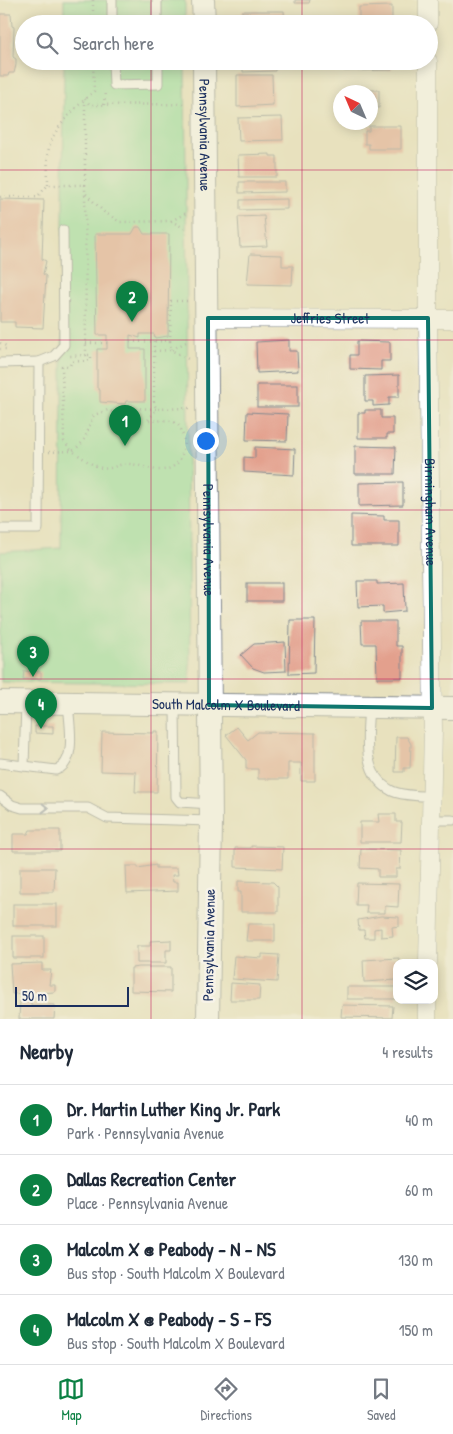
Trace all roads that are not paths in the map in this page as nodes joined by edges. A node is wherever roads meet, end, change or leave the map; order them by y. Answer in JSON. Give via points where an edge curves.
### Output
{"nodes":[{"id":1,"x":112,"y":0,"type":"edge"},
{"id":2,"x":157,"y":0,"type":"edge"},
{"id":3,"x":203,"y":0,"type":"edge"},
{"id":4,"x":428,"y":0,"type":"edge"},
{"id":5,"x":112,"y":15,"type":"edge"},
{"id":6,"x":157,"y":15,"type":"edge"},
{"id":7,"x":204,"y":15,"type":"edge"},
{"id":8,"x":428,"y":15,"type":"edge"},
{"id":9,"x":113,"y":70,"type":"edge"},
{"id":10,"x":158,"y":70,"type":"edge"},
{"id":11,"x":204,"y":70,"type":"edge"},
{"id":12,"x":428,"y":70,"type":"edge"},
{"id":13,"x":63,"y":230,"type":"dead end"},
{"id":14,"x":208,"y":318,"type":"junction"},
{"id":15,"x":428,"y":318,"type":"junction"},
{"id":16,"x":453,"y":319,"type":"edge"},
{"id":17,"x":39,"y":362,"type":"junction"},
{"id":18,"x":0,"y":363,"type":"edge"},
{"id":19,"x":0,"y":529,"type":"edge"},
{"id":20,"x":0,"y":702,"type":"edge"},
{"id":21,"x":26,"y":703,"type":"junction"},
{"id":22,"x":68,"y":703,"type":"junction"},
{"id":23,"x":176,"y":705,"type":"junction"},
{"id":24,"x":210,"y":705,"type":"junction"},
{"id":25,"x":369,"y":707,"type":"junction"},
{"id":26,"x":443,"y":708,"type":"edge"},
{"id":27,"x":0,"y":763,"type":"edge"},
{"id":28,"x":24,"y":766,"type":"junction"},
{"id":29,"x":0,"y":796,"type":"edge"},
{"id":30,"x":430,"y":797,"type":"junction"},
{"id":31,"x":211,"y":813,"type":"junction"},
{"id":32,"x":430,"y":820,"type":"junction"},
{"id":33,"x":453,"y":820,"type":"edge"},
{"id":34,"x":428,"y":959,"type":"edge"},
{"id":35,"x":427,"y":1004,"type":"edge"},
{"id":36,"x":208,"y":1019,"type":"edge"},
{"id":37,"x":427,"y":1019,"type":"edge"}],
"edges":[{"from":1,"to":5,"type":"lane"},
{"from":2,"to":6,"type":"lane"},
{"from":3,"to":7,"type":"street"},
{"from":4,"to":8,"type":"street"},
{"from":9,"to":10,"type":"lane","via":[[114,85],[158,84]]},
{"from":11,"to":14,"type":"street","name":"Pennsylvania Avenue"},
{"from":12,"to":15,"type":"street","name":"Birmingham Avenue"},
{"from":13,"to":17,"type":"lane","via":[[64,345],[54,356]]},
{"from":14,"to":15,"type":"street","name":"Jeffries Street"},
{"from":14,"to":24,"type":"street","name":"Pennsylvania Avenue"},
{"from":15,"to":16,"type":"street","name":"Jeffries Street"},
{"from":15,"to":26,"type":"street","name":"Birmingham Avenue"},
{"from":17,"to":18,"type":"lane"},
{"from":17,"to":19,"type":"lane","via":[[38,529]]},
{"from":20,"to":21,"type":"street","name":"South Malcolm X Boulevard"},
{"from":21,"to":22,"type":"street","name":"South Malcolm X Boulevard"},
{"from":21,"to":28,"type":"lane"},
{"from":22,"to":23,"type":"street","name":"South Malcolm X Boulevard"},
{"from":22,"to":28,"type":"lane","via":[[68,761],[56,770]]},
{"from":23,"to":24,"type":"street","name":"South Malcolm X Boulevard"},
{"from":23,"to":31,"type":"lane","via":[[176,798]]},
{"from":24,"to":25,"type":"street","name":"South Malcolm X Boulevard"},
{"from":24,"to":31,"type":"street","name":"Pennsylvania Avenue"},
{"from":25,"to":26,"type":"street","name":"South Malcolm X Boulevard"},
{"from":25,"to":30,"type":"lane","via":[[367,737],[371,769],[378,780],[393,792]]},
{"from":26,"to":30,"type":"street","name":"Birmingham Avenue"},
{"from":27,"to":28,"type":"lane"},
{"from":29,"to":31,"type":"lane","one_way":true,"via":[[22,808],[88,808],[108,818]]},
{"from":30,"to":32,"type":"street","name":"Birmingham Avenue"},
{"from":31,"to":36,"type":"street","name":"Pennsylvania Avenue"},
{"from":32,"to":33,"type":"lane"},
{"from":32,"to":34,"type":"street","name":"Birmingham Avenue"},
{"from":35,"to":37,"type":"street"}]}
